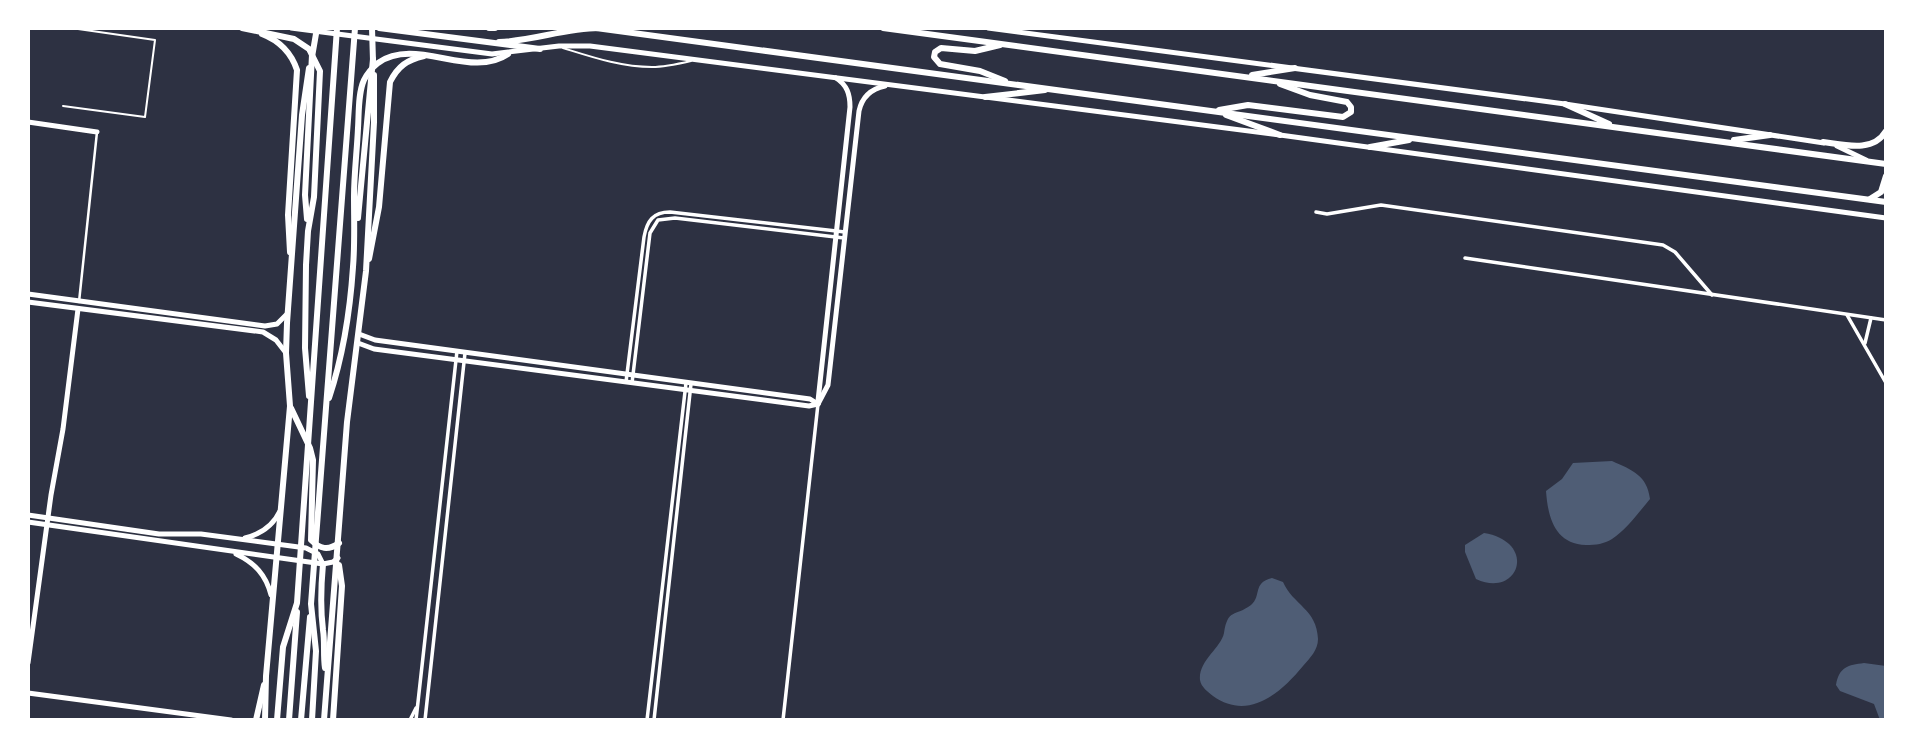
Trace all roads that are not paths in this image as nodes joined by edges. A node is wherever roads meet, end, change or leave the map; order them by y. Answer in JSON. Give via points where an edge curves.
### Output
{"nodes":[{"id":1,"x":71,"y":28,"type":"edge"},
{"id":2,"x":243,"y":28,"type":"edge"},
{"id":3,"x":291,"y":28,"type":"edge"},
{"id":4,"x":317,"y":28,"type":"edge"},
{"id":5,"x":337,"y":28,"type":"edge"},
{"id":6,"x":355,"y":28,"type":"edge"},
{"id":7,"x":372,"y":28,"type":"edge"},
{"id":8,"x":379,"y":28,"type":"edge"},
{"id":9,"x":489,"y":28,"type":"edge"},
{"id":10,"x":495,"y":28,"type":"edge"},
{"id":11,"x":597,"y":28,"type":"edge"},
{"id":12,"x":883,"y":28,"type":"edge"},
{"id":13,"x":897,"y":28,"type":"edge"},
{"id":14,"x":988,"y":28,"type":"edge"},
{"id":15,"x":908,"y":31,"type":"junction"},
{"id":16,"x":476,"y":42,"type":"junction"},
{"id":17,"x":1009,"y":45,"type":"junction"},
{"id":18,"x":559,"y":46,"type":"junction"},
{"id":19,"x":540,"y":49,"type":"junction"},
{"id":20,"x":313,"y":54,"type":"junction"},
{"id":21,"x":508,"y":54,"type":"junction"},
{"id":22,"x":426,"y":56,"type":"junction"},
{"id":23,"x":373,"y":59,"type":"junction"},
{"id":24,"x":698,"y":60,"type":"junction"},
{"id":25,"x":1295,"y":68,"type":"junction"},
{"id":26,"x":1243,"y":76,"type":"junction"},
{"id":27,"x":836,"y":78,"type":"junction"},
{"id":28,"x":1266,"y":79,"type":"junction"},
{"id":29,"x":1015,"y":84,"type":"junction"},
{"id":30,"x":890,"y":85,"type":"junction"},
{"id":31,"x":1054,"y":89,"type":"junction"},
{"id":32,"x":985,"y":97,"type":"junction"},
{"id":33,"x":1566,"y":104,"type":"junction"},
{"id":34,"x":63,"y":106,"type":"dead end"},
{"id":35,"x":1214,"y":111,"type":"junction"},
{"id":36,"x":28,"y":122,"type":"edge"},
{"id":37,"x":1618,"y":127,"type":"junction"},
{"id":38,"x":1886,"y":131,"type":"edge"},
{"id":39,"x":97,"y":132,"type":"joint"},
{"id":40,"x":1280,"y":135,"type":"junction"},
{"id":41,"x":1770,"y":135,"type":"junction"},
{"id":42,"x":1417,"y":138,"type":"junction"},
{"id":43,"x":1723,"y":142,"type":"junction"},
{"id":44,"x":1823,"y":142,"type":"junction"},
{"id":45,"x":1370,"y":147,"type":"junction"},
{"id":46,"x":1868,"y":161,"type":"junction"},
{"id":47,"x":1886,"y":164,"type":"edge"},
{"id":48,"x":1886,"y":176,"type":"edge"},
{"id":49,"x":1868,"y":199,"type":"junction"},
{"id":50,"x":1886,"y":202,"type":"edge"},
{"id":51,"x":1316,"y":212,"type":"dead end"},
{"id":52,"x":1886,"y":218,"type":"edge"},
{"id":53,"x":308,"y":231,"type":"junction"},
{"id":54,"x":355,"y":234,"type":"junction"},
{"id":55,"x":836,"y":234,"type":"junction"},
{"id":56,"x":845,"y":235,"type":"junction"},
{"id":57,"x":1465,"y":258,"type":"dead end"},
{"id":58,"x":291,"y":264,"type":"junction"},
{"id":59,"x":366,"y":271,"type":"junction"},
{"id":60,"x":28,"y":295,"type":"edge"},
{"id":61,"x":1712,"y":295,"type":"junction"},
{"id":62,"x":28,"y":302,"type":"edge"},
{"id":63,"x":79,"y":302,"type":"junction"},
{"id":64,"x":289,"y":307,"type":"junction"},
{"id":65,"x":78,"y":309,"type":"junction"},
{"id":66,"x":1846,"y":314,"type":"junction"},
{"id":67,"x":1871,"y":318,"type":"junction"},
{"id":68,"x":1886,"y":320,"type":"edge"},
{"id":69,"x":359,"y":334,"type":"junction"},
{"id":70,"x":358,"y":343,"type":"junction"},
{"id":71,"x":1865,"y":343,"type":"junction"},
{"id":72,"x":457,"y":351,"type":"junction"},
{"id":73,"x":465,"y":352,"type":"junction"},
{"id":74,"x":286,"y":353,"type":"junction"},
{"id":75,"x":456,"y":360,"type":"junction"},
{"id":76,"x":464,"y":361,"type":"junction"},
{"id":77,"x":1880,"y":372,"type":"junction"},
{"id":78,"x":1886,"y":372,"type":"edge"},
{"id":79,"x":630,"y":375,"type":"junction"},
{"id":80,"x":629,"y":383,"type":"junction"},
{"id":81,"x":688,"y":383,"type":"junction"},
{"id":82,"x":1886,"y":383,"type":"edge"},
{"id":83,"x":688,"y":391,"type":"junction"},
{"id":84,"x":818,"y":404,"type":"junction"},
{"id":85,"x":290,"y":406,"type":"junction"},
{"id":86,"x":311,"y":409,"type":"junction"},
{"id":87,"x":325,"y":410,"type":"junction"},
{"id":88,"x":282,"y":504,"type":"junction"},
{"id":89,"x":28,"y":515,"type":"edge"},
{"id":90,"x":28,"y":522,"type":"edge"},
{"id":91,"x":47,"y":522,"type":"junction"},
{"id":92,"x":241,"y":539,"type":"junction"},
{"id":93,"x":339,"y":543,"type":"junction"},
{"id":94,"x":279,"y":544,"type":"junction"},
{"id":95,"x":223,"y":550,"type":"junction"},
{"id":96,"x":277,"y":557,"type":"junction"},
{"id":97,"x":338,"y":558,"type":"junction"},
{"id":98,"x":323,"y":564,"type":"junction"},
{"id":99,"x":298,"y":603,"type":"junction"},
{"id":100,"x":311,"y":604,"type":"junction"},
{"id":101,"x":273,"y":608,"type":"junction"},
{"id":102,"x":28,"y":663,"type":"edge"},
{"id":103,"x":266,"y":676,"type":"junction"},
{"id":104,"x":327,"y":680,"type":"junction"},
{"id":105,"x":28,"y":693,"type":"edge"},
{"id":106,"x":418,"y":703,"type":"junction"},
{"id":107,"x":231,"y":720,"type":"edge"},
{"id":108,"x":256,"y":720,"type":"edge"},
{"id":109,"x":265,"y":720,"type":"edge"},
{"id":110,"x":277,"y":720,"type":"edge"},
{"id":111,"x":289,"y":720,"type":"edge"},
{"id":112,"x":301,"y":720,"type":"edge"},
{"id":113,"x":312,"y":720,"type":"edge"},
{"id":114,"x":324,"y":720,"type":"edge"},
{"id":115,"x":333,"y":720,"type":"edge"},
{"id":116,"x":410,"y":720,"type":"edge"},
{"id":117,"x":416,"y":720,"type":"edge"},
{"id":118,"x":425,"y":720,"type":"edge"},
{"id":119,"x":647,"y":720,"type":"edge"},
{"id":120,"x":654,"y":720,"type":"edge"},
{"id":121,"x":783,"y":720,"type":"edge"}],
"edges":[{"from":1,"to":34,"type":"lane","via":[[155,40],[145,117]]},
{"from":2,"to":53,"type":"main road","via":[[294,38],[309,49],[320,71]]},
{"from":2,"to":58,"type":"main road","via":[[282,46],[297,70],[287,228]]},
{"from":3,"to":21,"type":"street"},
{"from":4,"to":20,"type":"main road"},
{"from":5,"to":86,"type":"main road"},
{"from":6,"to":87,"type":"main road"},
{"from":7,"to":23,"type":"main road"},
{"from":8,"to":16,"type":"main road"},
{"from":9,"to":10,"type":"main road"},
{"from":11,"to":16,"type":"main road","via":[[519,41]]},
{"from":11,"to":29,"type":"main road"},
{"from":12,"to":15,"type":"main road"},
{"from":13,"to":15,"type":"main road"},
{"from":14,"to":25,"type":"street"},
{"from":15,"to":17,"type":"main road"},
{"from":16,"to":19,"type":"main road"},
{"from":17,"to":26,"type":"main road"},
{"from":17,"to":29,"type":"main road","via":[[975,51],[941,48],[934,57],[940,64],[980,71]]},
{"from":18,"to":19,"type":"street"},
{"from":18,"to":24,"type":"street"},
{"from":18,"to":24,"type":"lane","via":[[610,63],[644,67]]},
{"from":19,"to":21,"type":"street"},
{"from":20,"to":53,"type":"main road","via":[[305,195]]},
{"from":20,"to":58,"type":"main road","via":[[303,101]]},
{"from":21,"to":22,"type":"main road","via":[[483,63]]},
{"from":22,"to":54,"type":"main road","via":[[392,57],[379,63],[361,89]]},
{"from":22,"to":59,"type":"main road","via":[[400,66],[390,82],[376,231]]},
{"from":23,"to":54,"type":"main road"},
{"from":23,"to":59,"type":"main road"},
{"from":24,"to":27,"type":"street"},
{"from":25,"to":26,"type":"main road"},
{"from":25,"to":33,"type":"street"},
{"from":26,"to":28,"type":"main road"},
{"from":27,"to":30,"type":"street"},
{"from":27,"to":55,"type":"street","via":[[846,86],[850,101]]},
{"from":28,"to":35,"type":"main road","via":[[1310,95],[1345,101],[1351,112],[1343,117],[1248,105]]},
{"from":28,"to":37,"type":"main road"},
{"from":29,"to":31,"type":"main road"},
{"from":30,"to":32,"type":"street"},
{"from":30,"to":56,"type":"street","via":[[870,92],[860,106]]},
{"from":31,"to":32,"type":"main road"},
{"from":31,"to":35,"type":"main road"},
{"from":32,"to":40,"type":"street"},
{"from":33,"to":37,"type":"main road"},
{"from":33,"to":41,"type":"street"},
{"from":35,"to":40,"type":"main road"},
{"from":35,"to":42,"type":"main road"},
{"from":36,"to":39,"type":"street"},
{"from":37,"to":43,"type":"main road"},
{"from":38,"to":44,"type":"main road","via":[[1868,145]]},
{"from":39,"to":63,"type":"street"},
{"from":40,"to":45,"type":"street"},
{"from":41,"to":43,"type":"main road"},
{"from":41,"to":44,"type":"street"},
{"from":42,"to":45,"type":"main road"},
{"from":42,"to":49,"type":"main road"},
{"from":43,"to":46,"type":"main road"},
{"from":44,"to":46,"type":"street"},
{"from":45,"to":52,"type":"street"},
{"from":46,"to":47,"type":"main road"},
{"from":48,"to":49,"type":"main road","via":[[1881,192]]},
{"from":49,"to":50,"type":"main road"},
{"from":51,"to":61,"type":"street","via":[[1381,205],[1662,244],[1675,252]]},
{"from":53,"to":86,"type":"main road","via":[[305,348]]},
{"from":54,"to":87,"type":"main road","via":[[345,335]]},
{"from":55,"to":56,"type":"street"},
{"from":55,"to":79,"type":"street","via":[[658,220],[650,233]]},
{"from":55,"to":84,"type":"street"},
{"from":56,"to":84,"type":"street","via":[[828,385]]},
{"from":57,"to":61,"type":"street"},
{"from":58,"to":64,"type":"main road"},
{"from":59,"to":69,"type":"main road"},
{"from":60,"to":63,"type":"street"},
{"from":61,"to":66,"type":"street"},
{"from":62,"to":65,"type":"street"},
{"from":63,"to":64,"type":"street","via":[[271,326],[282,320]]},
{"from":64,"to":74,"type":"main road"},
{"from":65,"to":74,"type":"street","via":[[263,332]]},
{"from":65,"to":91,"type":"street"},
{"from":66,"to":67,"type":"street"},
{"from":66,"to":71,"type":"street"},
{"from":67,"to":68,"type":"street"},
{"from":67,"to":71,"type":"street"},
{"from":69,"to":70,"type":"main road"},
{"from":69,"to":72,"type":"street"},
{"from":70,"to":75,"type":"street"},
{"from":70,"to":93,"type":"main road"},
{"from":71,"to":77,"type":"street"},
{"from":72,"to":73,"type":"street"},
{"from":72,"to":75,"type":"street"},
{"from":73,"to":76,"type":"street"},
{"from":73,"to":79,"type":"street"},
{"from":74,"to":85,"type":"main road"},
{"from":75,"to":76,"type":"street"},
{"from":75,"to":106,"type":"street"},
{"from":76,"to":80,"type":"street"},
{"from":76,"to":118,"type":"street"},
{"from":77,"to":78,"type":"street"},
{"from":77,"to":82,"type":"street"},
{"from":79,"to":80,"type":"street"},
{"from":79,"to":81,"type":"street"},
{"from":80,"to":83,"type":"street"},
{"from":81,"to":83,"type":"street"},
{"from":81,"to":84,"type":"street","via":[[810,399]]},
{"from":83,"to":84,"type":"street","via":[[809,407]]},
{"from":83,"to":119,"type":"street"},
{"from":83,"to":120,"type":"street"},
{"from":84,"to":121,"type":"street"},
{"from":85,"to":88,"type":"main road"},
{"from":85,"to":93,"type":"main road","via":[[313,460],[311,540],[326,549]]},
{"from":86,"to":99,"type":"main road"},
{"from":87,"to":100,"type":"main road"},
{"from":88,"to":92,"type":"street","via":[[267,528]]},
{"from":88,"to":94,"type":"main road"},
{"from":89,"to":91,"type":"street"},
{"from":90,"to":91,"type":"street"},
{"from":91,"to":92,"type":"street"},
{"from":91,"to":95,"type":"street"},
{"from":91,"to":102,"type":"street"},
{"from":92,"to":94,"type":"street"},
{"from":93,"to":97,"type":"main road"},
{"from":94,"to":96,"type":"main road"},
{"from":94,"to":98,"type":"street","via":[[310,549]]},
{"from":95,"to":96,"type":"street"},
{"from":95,"to":101,"type":"street","via":[[247,560],[264,576]]},
{"from":96,"to":98,"type":"street"},
{"from":96,"to":101,"type":"main road"},
{"from":97,"to":98,"type":"street"},
{"from":97,"to":104,"type":"main road"},
{"from":97,"to":115,"type":"main road","via":[[342,586]]},
{"from":98,"to":104,"type":"main road","via":[[320,611]]},
{"from":99,"to":110,"type":"main road","via":[[283,647]]},
{"from":99,"to":111,"type":"main road"},
{"from":100,"to":112,"type":"main road"},
{"from":100,"to":113,"type":"main road","via":[[316,651]]},
{"from":101,"to":103,"type":"main road"},
{"from":103,"to":108,"type":"main road"},
{"from":103,"to":109,"type":"main road"},
{"from":104,"to":114,"type":"main road"},
{"from":105,"to":107,"type":"street"},
{"from":106,"to":116,"type":"street"},
{"from":106,"to":117,"type":"street"}]}
